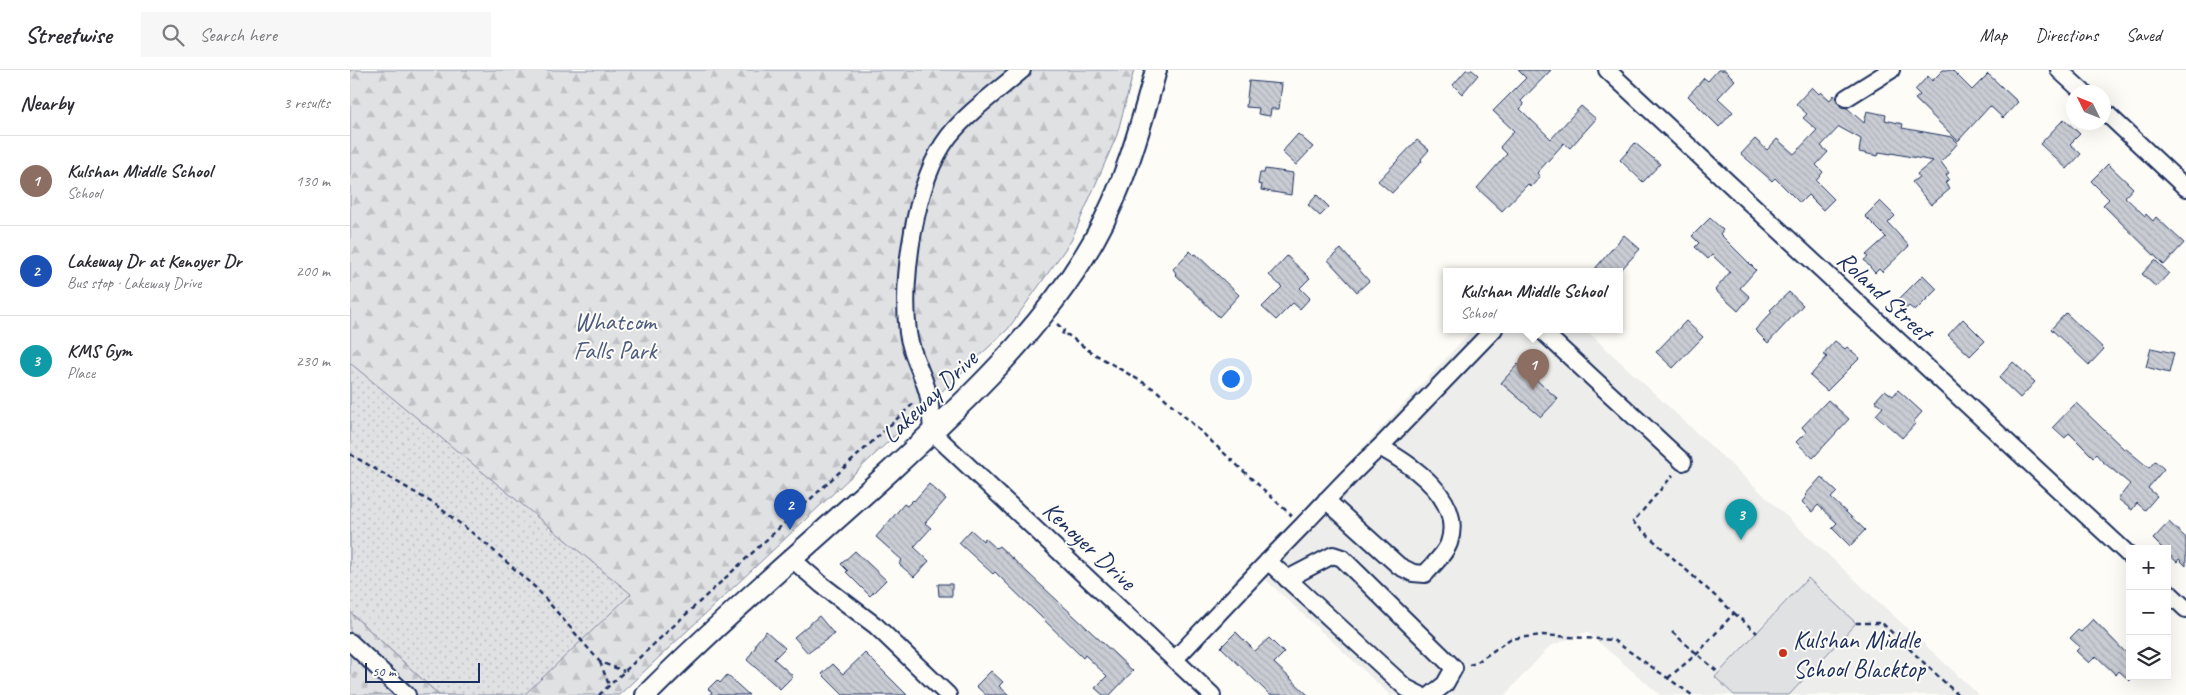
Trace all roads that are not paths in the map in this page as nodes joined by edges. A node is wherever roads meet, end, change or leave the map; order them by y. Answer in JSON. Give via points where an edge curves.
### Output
{"nodes":[{"id":1,"x":1022,"y":70,"type":"edge"},
{"id":2,"x":1156,"y":70,"type":"edge"},
{"id":3,"x":1607,"y":70,"type":"edge"},
{"id":4,"x":1891,"y":70,"type":"edge"},
{"id":5,"x":2059,"y":70,"type":"edge"},
{"id":6,"x":2075,"y":85,"type":"edge"},
{"id":7,"x":1846,"y":98,"type":"dead end"},
{"id":8,"x":2111,"y":118,"type":"edge"},
{"id":9,"x":2186,"y":188,"type":"edge"},
{"id":10,"x":1490,"y":333,"type":"edge"},
{"id":11,"x":1544,"y":333,"type":"edge"},
{"id":12,"x":932,"y":432,"type":"junction"},
{"id":13,"x":1380,"y":447,"type":"junction"},
{"id":14,"x":1683,"y":462,"type":"road end"},
{"id":15,"x":1326,"y":500,"type":"junction"},
{"id":16,"x":2126,"y":552,"type":"edge"},
{"id":17,"x":792,"y":560,"type":"junction"},
{"id":18,"x":1268,"y":561,"type":"junction"},
{"id":19,"x":1287,"y":578,"type":"junction"},
{"id":20,"x":2171,"y":595,"type":"edge"},
{"id":21,"x":2186,"y":609,"type":"edge"},
{"id":22,"x":350,"y":642,"type":"edge"},
{"id":23,"x":1176,"y":659,"type":"junction"},
{"id":24,"x":407,"y":695,"type":"edge"},
{"id":25,"x":646,"y":695,"type":"edge"},
{"id":26,"x":948,"y":695,"type":"edge"},
{"id":27,"x":1212,"y":695,"type":"edge"},
{"id":28,"x":1420,"y":695,"type":"edge"},
{"id":29,"x":1431,"y":695,"type":"edge"}],
"edges":[{"from":1,"to":12,"type":"street","via":[[948,136],[923,191],[908,268],[906,310],[908,335],[929,397]]},
{"from":2,"to":12,"type":"main road","name":"Lakeway Drive","via":[[1139,135],[1094,242],[1022,341]]},
{"from":3,"to":16,"type":"street","name":"Roland Street"},
{"from":4,"to":7,"type":"street"},
{"from":5,"to":6,"type":"street"},
{"from":8,"to":9,"type":"street"},
{"from":10,"to":13,"type":"street"},
{"from":11,"to":14,"type":"street"},
{"from":12,"to":17,"type":"main road","name":"Lakeway Drive"},
{"from":12,"to":23,"type":"street","name":"Kenoyer Drive"},
{"from":13,"to":15,"type":"street"},
{"from":13,"to":15,"type":"street","via":[[1415,471],[1441,496],[1449,510],[1449,544],[1425,574],[1413,573],[1399,566]]},
{"from":15,"to":18,"type":"street"},
{"from":17,"to":25,"type":"main road","name":"Lakeway Drive"},
{"from":17,"to":26,"type":"street","via":[[876,626]]},
{"from":18,"to":19,"type":"street"},
{"from":18,"to":23,"type":"street"},
{"from":19,"to":28,"type":"street","via":[[1406,688]]},
{"from":19,"to":29,"type":"street","via":[[1333,555],[1342,558],[1454,668],[1445,684]]},
{"from":20,"to":21,"type":"street"},
{"from":22,"to":24,"type":"street"},
{"from":23,"to":27,"type":"street","name":"Kenoyer Drive"}]}
